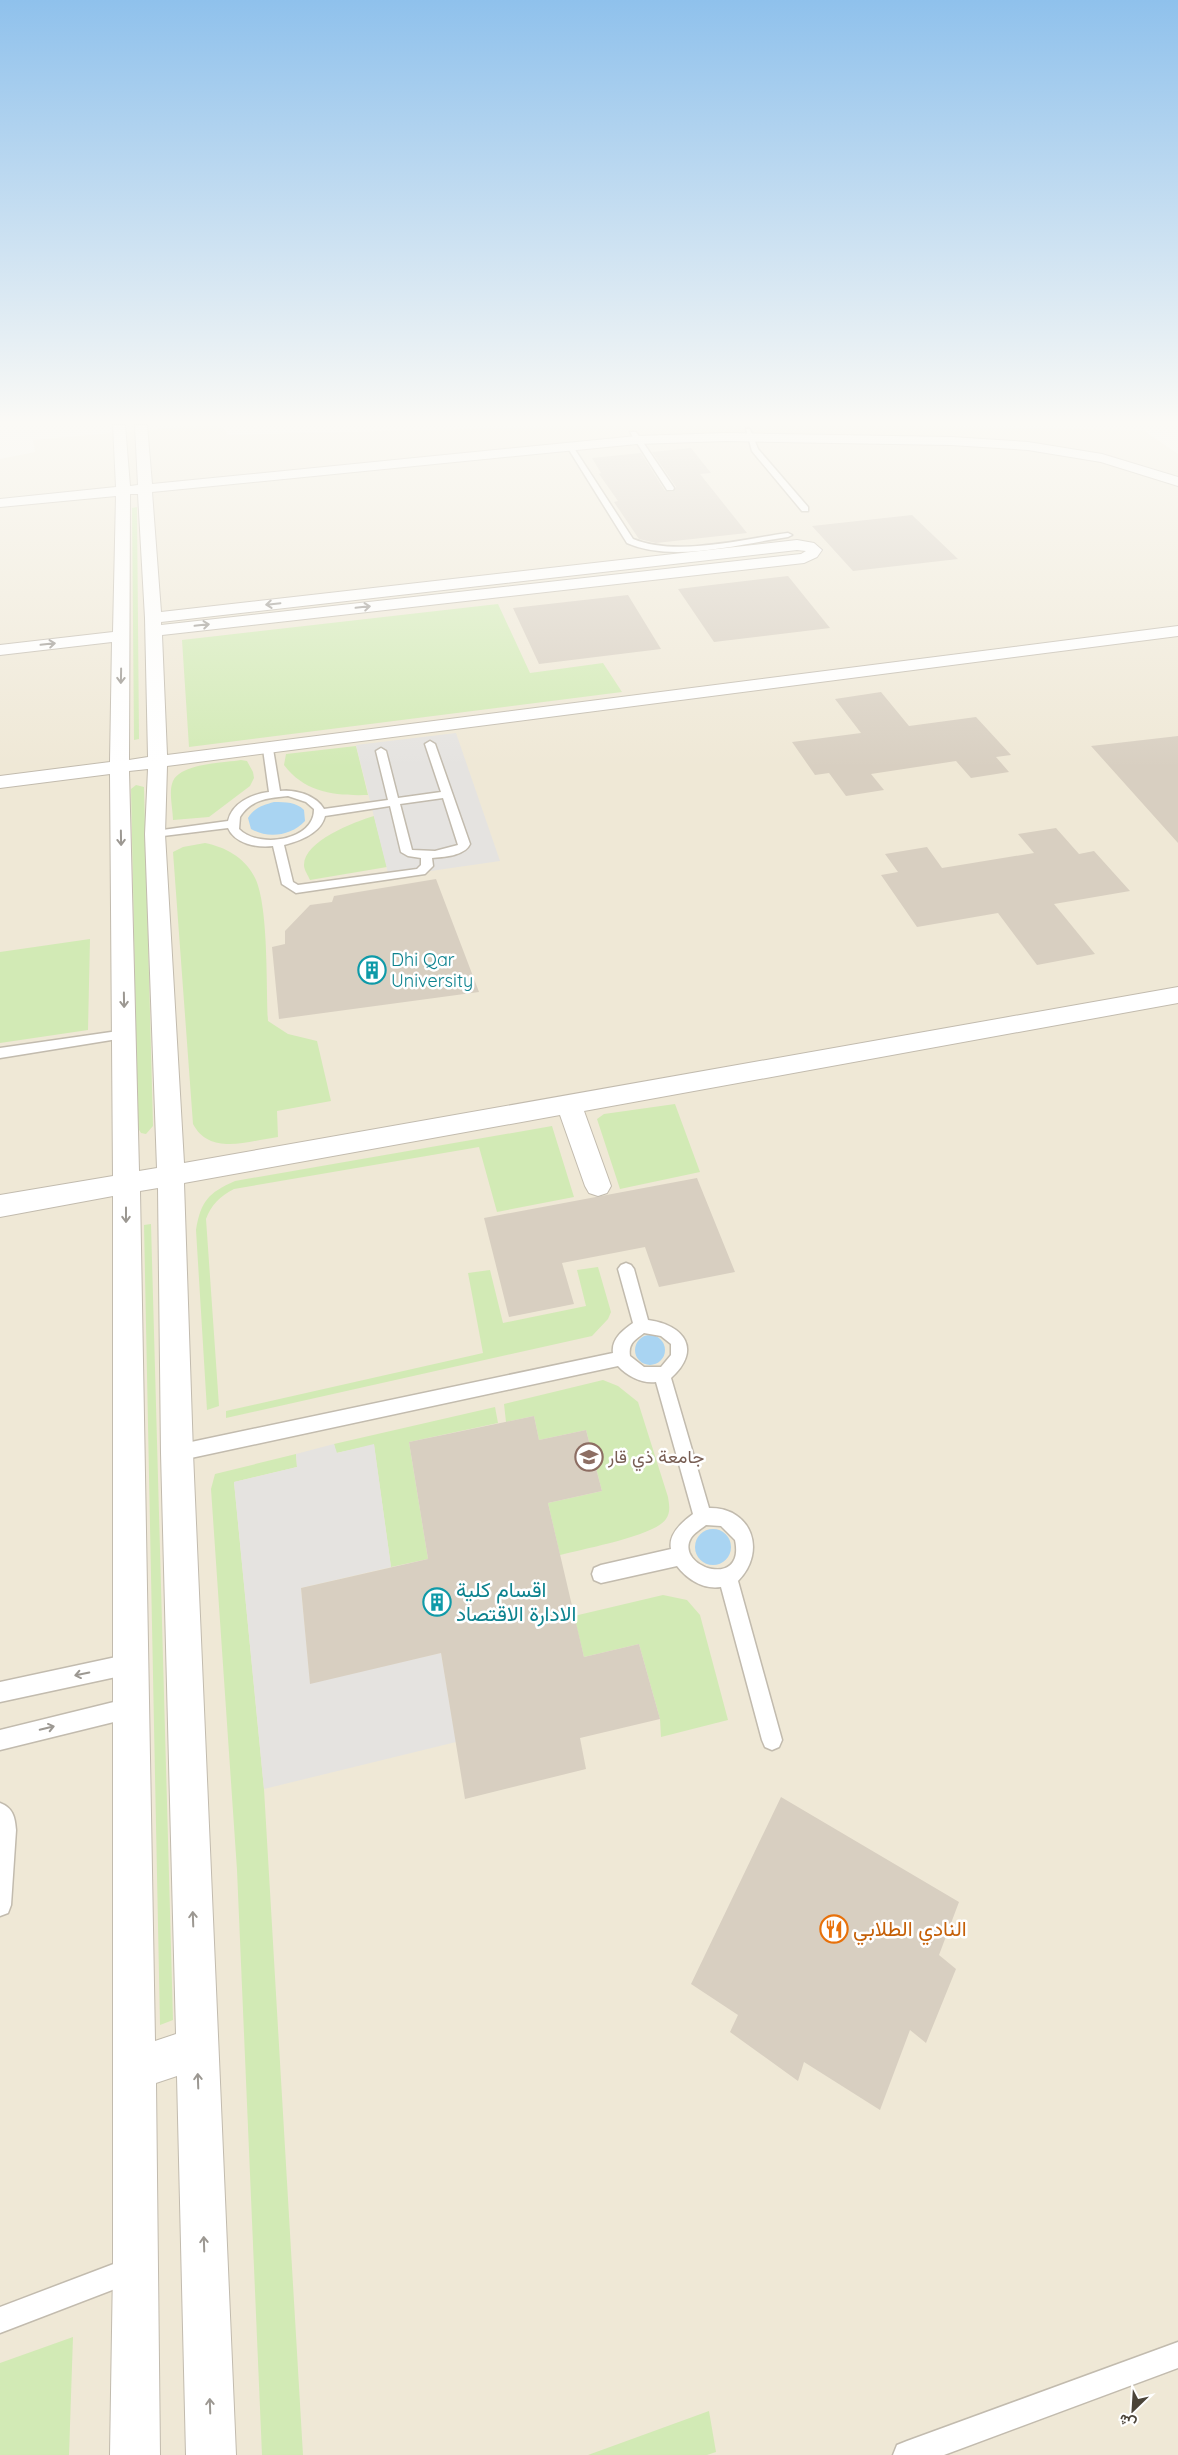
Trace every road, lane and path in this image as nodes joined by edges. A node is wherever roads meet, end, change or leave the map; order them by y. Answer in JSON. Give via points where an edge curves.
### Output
{"nodes":[{"id":1,"x":129,"y":540,"type":"edge"},
{"id":2,"x":142,"y":540,"type":"edge"},
{"id":3,"x":629,"y":540,"type":"edge"},
{"id":4,"x":749,"y":540,"type":"edge"},
{"id":5,"x":725,"y":560,"type":"dead end"},
{"id":6,"x":153,"y":624,"type":"junction"},
{"id":7,"x":122,"y":628,"type":"junction"},
{"id":8,"x":28,"y":630,"type":"dead end"},
{"id":9,"x":1178,"y":631,"type":"edge"},
{"id":10,"x":0,"y":650,"type":"edge"},
{"id":11,"x":430,"y":744,"type":"dead end"},
{"id":12,"x":268,"y":749,"type":"junction"},
{"id":13,"x":381,"y":751,"type":"dead end"},
{"id":14,"x":158,"y":762,"type":"junction"},
{"id":15,"x":119,"y":767,"type":"junction"},
{"id":16,"x":0,"y":782,"type":"edge"},
{"id":17,"x":275,"y":794,"type":"junction"},
{"id":18,"x":447,"y":794,"type":"junction"},
{"id":19,"x":394,"y":802,"type":"junction"},
{"id":20,"x":320,"y":813,"type":"junction"},
{"id":21,"x":232,"y":824,"type":"junction"},
{"id":22,"x":155,"y":834,"type":"junction"},
{"id":23,"x":278,"y":843,"type":"junction"},
{"id":24,"x":426,"y":855,"type":"junction"},
{"id":25,"x":1178,"y":995,"type":"edge"},
{"id":26,"x":125,"y":1034,"type":"junction"},
{"id":27,"x":0,"y":1053,"type":"edge"},
{"id":28,"x":569,"y":1104,"type":"junction"},
{"id":29,"x":171,"y":1176,"type":"junction"},
{"id":30,"x":126,"y":1184,"type":"junction"},
{"id":31,"x":598,"y":1186,"type":"dead end"},
{"id":32,"x":0,"y":1206,"type":"edge"},
{"id":33,"x":626,"y":1270,"type":"dead end"},
{"id":34,"x":642,"y":1326,"type":"junction"},
{"id":35,"x":621,"y":1358,"type":"junction"},
{"id":36,"x":662,"y":1374,"type":"junction"},
{"id":37,"x":177,"y":1453,"type":"junction"},
{"id":38,"x":703,"y":1517,"type":"junction"},
{"id":39,"x":681,"y":1556,"type":"junction"},
{"id":40,"x":601,"y":1574,"type":"dead end"},
{"id":41,"x":728,"y":1578,"type":"junction"},
{"id":42,"x":130,"y":1664,"type":"junction"},
{"id":43,"x":0,"y":1692,"type":"edge"},
{"id":44,"x":130,"y":1708,"type":"junction"},
{"id":45,"x":0,"y":1740,"type":"edge"},
{"id":46,"x":772,"y":1740,"type":"dead end"},
{"id":47,"x":0,"y":1813,"type":"edge"},
{"id":48,"x":1,"y":1874,"type":"edge"},
{"id":49,"x":0,"y":1905,"type":"edge"},
{"id":50,"x":197,"y":2048,"type":"junction"},
{"id":51,"x":134,"y":2069,"type":"junction"},
{"id":52,"x":136,"y":2269,"type":"junction"},
{"id":53,"x":0,"y":2320,"type":"edge"},
{"id":54,"x":1178,"y":2355,"type":"edge"},
{"id":55,"x":135,"y":2455,"type":"edge"},
{"id":56,"x":211,"y":2455,"type":"edge"},
{"id":57,"x":907,"y":2455,"type":"edge"}],
"edges":[{"from":1,"to":7,"type":"street"},
{"from":2,"to":6,"type":"street"},
{"from":3,"to":4,"type":"lane","via":[[639,546],[669,549]]},
{"from":5,"to":6,"type":"street"},
{"from":6,"to":14,"type":"street"},
{"from":7,"to":8,"type":"street"},
{"from":10,"to":7,"type":"street","one_way":true},
{"from":7,"to":15,"type":"street","one_way":true},
{"from":9,"to":12,"type":"street"},
{"from":11,"to":18,"type":"lane"},
{"from":12,"to":14,"type":"street"},
{"from":12,"to":17,"type":"lane"},
{"from":13,"to":19,"type":"lane"},
{"from":14,"to":15,"type":"street"},
{"from":14,"to":22,"type":"street"},
{"from":15,"to":16,"type":"street"},
{"from":15,"to":26,"type":"street","one_way":true},
{"from":17,"to":20,"type":"lane","via":[[306,798],[318,806]]},
{"from":17,"to":21,"type":"lane","via":[[261,796],[239,808]]},
{"from":18,"to":19,"type":"lane"},
{"from":18,"to":24,"type":"lane","via":[[464,844],[459,850]]},
{"from":19,"to":20,"type":"lane"},
{"from":19,"to":24,"type":"lane","via":[[408,852],[414,856]]},
{"from":20,"to":23,"type":"lane","via":[[319,821],[304,835]]},
{"from":21,"to":22,"type":"lane"},
{"from":21,"to":23,"type":"lane","via":[[235,831],[247,839]]},
{"from":22,"to":29,"type":"street"},
{"from":23,"to":24,"type":"lane","via":[[288,884],[296,889],[420,872],[427,866]]},
{"from":25,"to":28,"type":"street"},
{"from":26,"to":27,"type":"lane"},
{"from":26,"to":30,"type":"street"},
{"from":28,"to":29,"type":"street"},
{"from":28,"to":31,"type":"street"},
{"from":29,"to":30,"type":"street"},
{"from":29,"to":37,"type":"street"},
{"from":30,"to":32,"type":"street"},
{"from":30,"to":42,"type":"street","one_way":true},
{"from":33,"to":34,"type":"lane"},
{"from":34,"to":35,"type":"lane","via":[[628,1332],[621,1344]]},
{"from":34,"to":36,"type":"lane","via":[[657,1326],[670,1332],[678,1343],[680,1355],[674,1367]]},
{"from":35,"to":36,"type":"lane","via":[[630,1370],[646,1376]]},
{"from":35,"to":37,"type":"lane"},
{"from":36,"to":38,"type":"lane"},
{"from":50,"to":37,"type":"street","one_way":true},
{"from":38,"to":39,"type":"lane","via":[[688,1525],[680,1539]]},
{"from":38,"to":41,"type":"lane","via":[[719,1517],[734,1525],[744,1538],[747,1554],[740,1568]]},
{"from":39,"to":40,"type":"lane"},
{"from":39,"to":41,"type":"lane","via":[[692,1572],[709,1580]]},
{"from":41,"to":46,"type":"lane"},
{"from":42,"to":43,"type":"lane","one_way":true},
{"from":42,"to":44,"type":"street"},
{"from":45,"to":44,"type":"lane","one_way":true},
{"from":44,"to":51,"type":"street"},
{"from":47,"to":48,"type":"lane","via":[[5,1820]]},
{"from":48,"to":49,"type":"lane"},
{"from":50,"to":51,"type":"street"},
{"from":56,"to":50,"type":"street","one_way":true},
{"from":51,"to":52,"type":"street"},
{"from":52,"to":53,"type":"lane"},
{"from":52,"to":55,"type":"street"},
{"from":54,"to":57,"type":"lane"}]}
